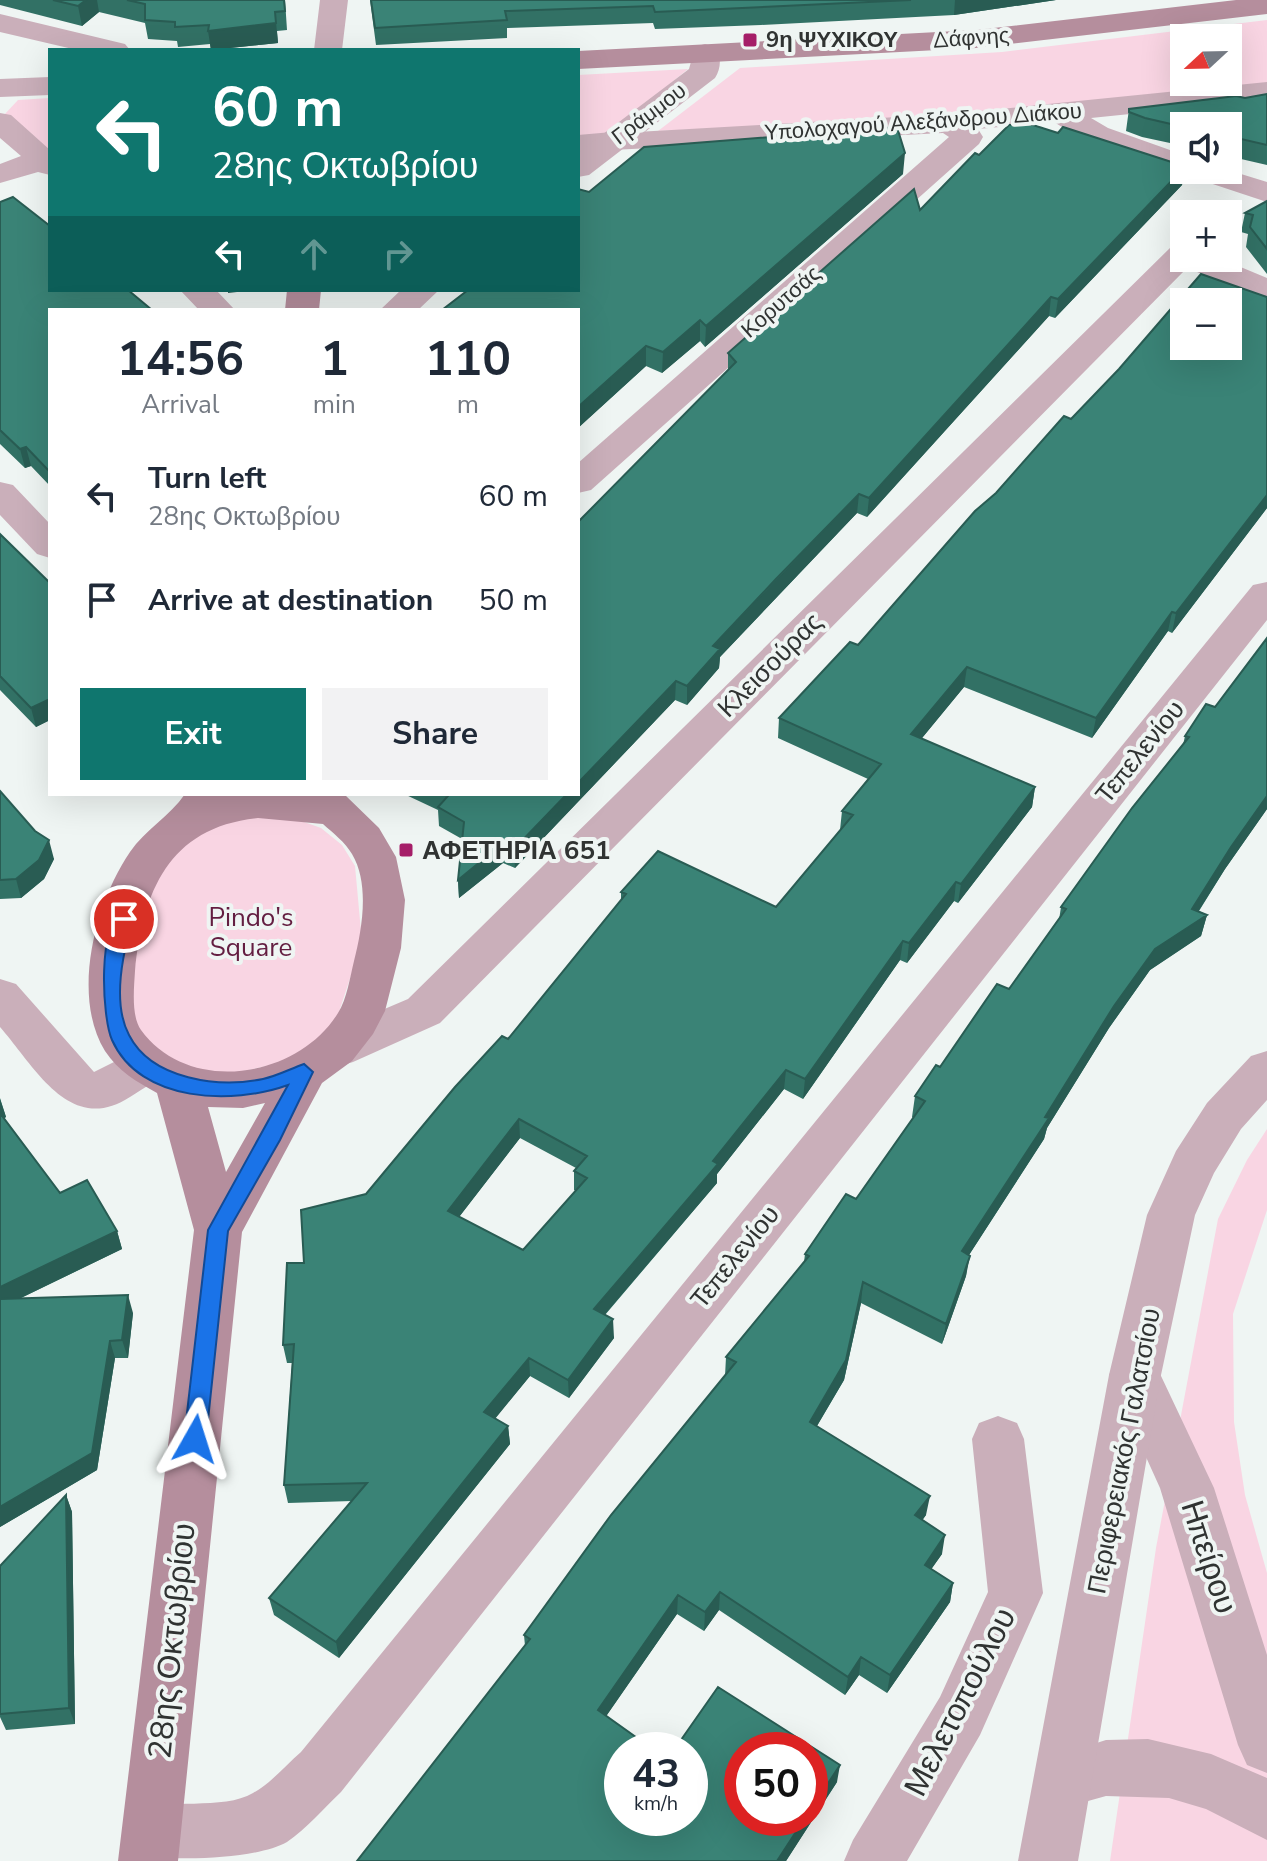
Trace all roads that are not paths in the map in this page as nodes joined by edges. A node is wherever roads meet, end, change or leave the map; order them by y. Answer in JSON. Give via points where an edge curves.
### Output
{"nodes":[{"id":1,"x":334,"y":0,"type":"edge"},
{"id":2,"x":1267,"y":5,"type":"edge"},
{"id":3,"x":0,"y":23,"type":"edge"},
{"id":4,"x":106,"y":48,"type":"edge"},
{"id":5,"x":328,"y":48,"type":"edge"},
{"id":6,"x":705,"y":53,"type":"junction"},
{"id":7,"x":580,"y":60,"type":"edge"},
{"id":8,"x":48,"y":86,"type":"edge"},
{"id":9,"x":0,"y":88,"type":"edge"},
{"id":10,"x":1267,"y":91,"type":"edge"},
{"id":11,"x":1063,"y":114,"type":"junction"},
{"id":12,"x":0,"y":122,"type":"edge"},
{"id":13,"x":950,"y":123,"type":"junction"},
{"id":14,"x":612,"y":141,"type":"junction"},
{"id":15,"x":580,"y":144,"type":"edge"},
{"id":16,"x":1170,"y":161,"type":"edge"},
{"id":17,"x":46,"y":163,"type":"edge"},
{"id":18,"x":580,"y":166,"type":"edge"},
{"id":19,"x":0,"y":174,"type":"edge"},
{"id":20,"x":1170,"y":270,"type":"edge"},
{"id":21,"x":1225,"y":272,"type":"edge"},
{"id":22,"x":1267,"y":290,"type":"edge"},
{"id":23,"x":199,"y":292,"type":"edge"},
{"id":24,"x":420,"y":292,"type":"edge"},
{"id":25,"x":216,"y":308,"type":"edge"},
{"id":26,"x":400,"y":308,"type":"edge"},
{"id":27,"x":580,"y":480,"type":"edge"},
{"id":28,"x":0,"y":493,"type":"edge"},
{"id":29,"x":48,"y":544,"type":"edge"},
{"id":30,"x":1267,"y":594,"type":"edge"},
{"id":31,"x":325,"y":802,"type":"edge"},
{"id":32,"x":197,"y":808,"type":"edge"},
{"id":33,"x":0,"y":996,"type":"edge"},
{"id":34,"x":320,"y":1060,"type":"junction"},
{"id":35,"x":1267,"y":1069,"type":"edge"},
{"id":36,"x":161,"y":1074,"type":"junction"},
{"id":37,"x":218,"y":1230,"type":"junction"},
{"id":38,"x":1135,"y":1375,"type":"junction"},
{"id":39,"x":998,"y":1439,"type":"dead end"},
{"id":40,"x":1267,"y":1745,"type":"edge"},
{"id":41,"x":1063,"y":1780,"type":"junction"},
{"id":42,"x":1267,"y":1811,"type":"edge"},
{"id":43,"x":149,"y":1847,"type":"edge"},
{"id":44,"x":874,"y":1861,"type":"edge"},
{"id":45,"x":1048,"y":1861,"type":"edge"}],
"edges":[{"from":1,"to":5,"type":"street"},
{"from":2,"to":6,"type":"main road","name":"Δάφνης","via":[[976,39]]},
{"from":3,"to":4,"type":"street"},
{"from":6,"to":7,"type":"main road","name":"Δάφνης"},
{"from":6,"to":14,"type":"street","name":"Γράμμου","via":[[704,72]]},
{"from":8,"to":9,"type":"street"},
{"from":10,"to":11,"type":"street","name":"Υπολοχαγού Αλεξάνδρου Διάκου"},
{"from":11,"to":13,"type":"street","name":"Υπολοχαγού Αλεξάνδρου Διάκου"},
{"from":11,"to":16,"type":"street","via":[[1097,135]]},
{"from":12,"to":17,"type":"street"},
{"from":13,"to":14,"type":"street","name":"Υπολοχαγού Αλεξάνδρου Διάκου"},
{"from":13,"to":27,"type":"street","name":"Κορυτσάς","via":[[968,137]]},
{"from":14,"to":15,"type":"street","name":"Υπολοχαγού Αλεξάνδρου Διάκου"},
{"from":14,"to":18,"type":"street","name":"Γράμμου"},
{"from":17,"to":19,"type":"street"},
{"from":20,"to":34,"type":"street","name":"Κλεισούρας","via":[[424,1011]]},
{"from":21,"to":22,"type":"street"},
{"from":23,"to":25,"type":"street"},
{"from":24,"to":26,"type":"street"},
{"from":28,"to":29,"type":"street"},
{"from":30,"to":43,"type":"street","name":"Τεπελενίου","via":[[321,1772],[266,1821]]},
{"from":31,"to":32,"type":"main road","name":"28ης Οκτωβρίου","via":[[263,800]]},
{"from":31,"to":34,"type":"main road","name":"28ης Οκτωβρίου","via":[[360,833],[376,859],[383,944],[359,1021]]},
{"from":32,"to":36,"type":"main road","name":"28ης Οκτωβρίου","via":[[157,845],[139,873],[117,942],[112,1007],[121,1039]]},
{"from":33,"to":36,"type":"street","via":[[81,1089],[103,1091]]},
{"from":34,"to":36,"type":"main road","via":[[264,1086],[234,1090]]},
{"from":34,"to":37,"type":"main road","name":"28ης Οκτωβρίου"},
{"from":35,"to":38,"type":"street","name":"Περιφερειακός Γαλατσίου","via":[[1224,1116],[1193,1165],[1171,1215]]},
{"from":36,"to":37,"type":"main road","name":"28ης Οκτωβρίου"},
{"from":37,"to":43,"type":"main road","name":"28ης Οκτωβρίου"},
{"from":38,"to":40,"type":"street","name":"Ηπείρου","via":[[1187,1488]]},
{"from":38,"to":41,"type":"street","name":"Περιφερειακός Γαλατσίου"},
{"from":39,"to":44,"type":"street","name":"Μελετοπούλου","via":[[1016,1593],[960,1716]]},
{"from":41,"to":42,"type":"street","via":[[1107,1768],[1155,1768],[1203,1780]]},
{"from":41,"to":45,"type":"street","name":"Περιφερειακός Γαλατσίου"}]}
